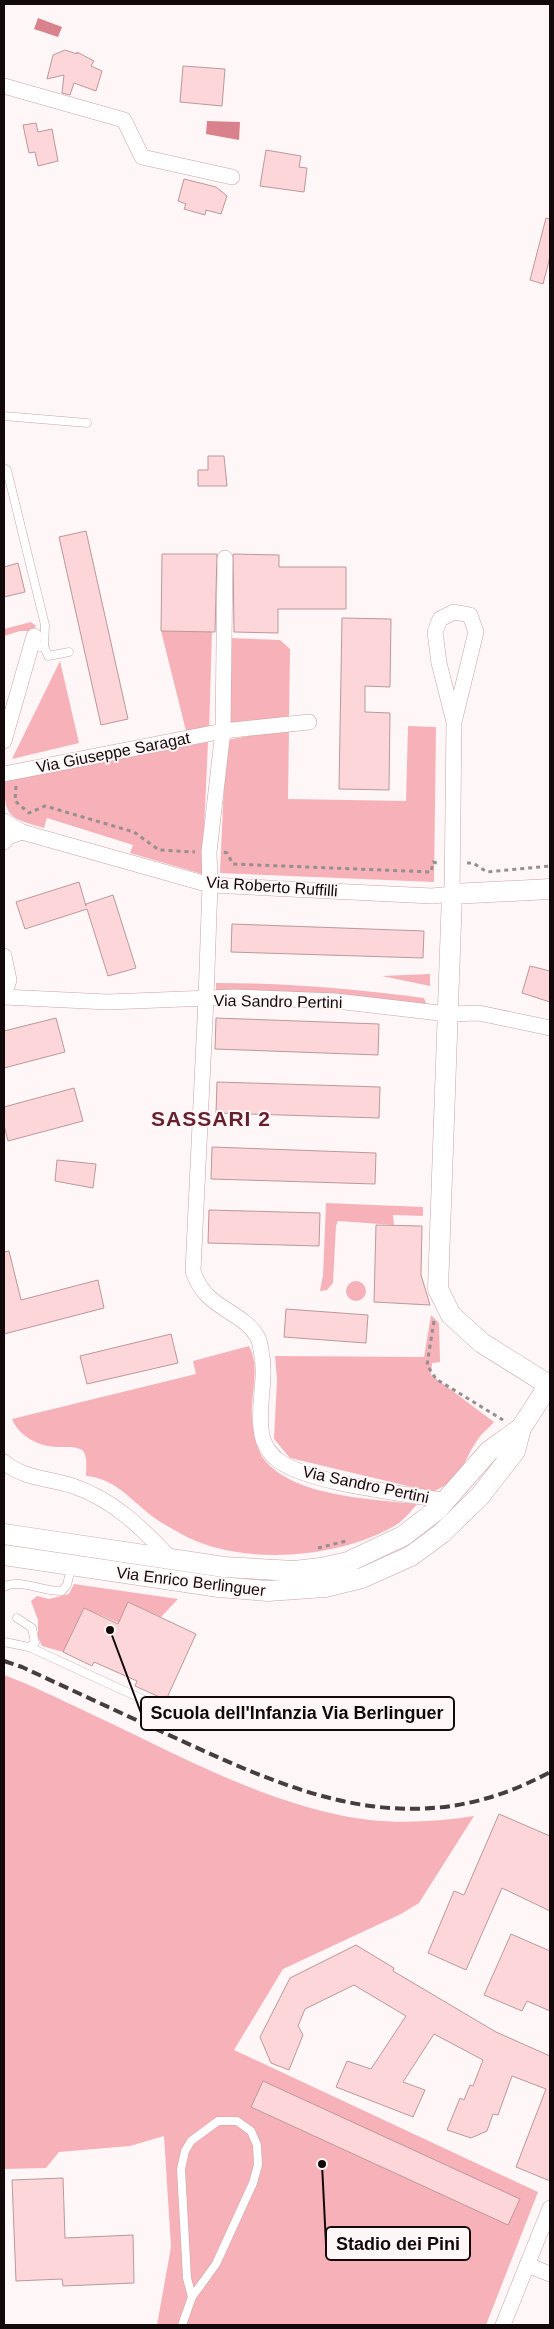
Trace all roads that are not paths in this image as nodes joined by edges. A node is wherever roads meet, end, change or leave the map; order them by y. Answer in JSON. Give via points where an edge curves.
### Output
{"nodes":[{"id":1,"x":4,"y":86,"type":"edge"},
{"id":2,"x":232,"y":177,"type":"dead end"},
{"id":3,"x":4,"y":416,"type":"edge"},
{"id":4,"x":87,"y":423,"type":"dead end"},
{"id":5,"x":4,"y":468,"type":"edge"},
{"id":6,"x":225,"y":558,"type":"dead end"},
{"id":7,"x":36,"y":643,"type":"junction"},
{"id":8,"x":69,"y":652,"type":"dead end"},
{"id":9,"x":309,"y":722,"type":"dead end"},
{"id":10,"x":454,"y":722,"type":"junction"},
{"id":11,"x":223,"y":731,"type":"junction"},
{"id":12,"x":4,"y":741,"type":"edge"},
{"id":13,"x":4,"y":774,"type":"edge"},
{"id":14,"x":4,"y":821,"type":"edge"},
{"id":15,"x":22,"y":832,"type":"junction"},
{"id":16,"x":4,"y":842,"type":"edge"},
{"id":17,"x":210,"y":885,"type":"junction"},
{"id":18,"x":550,"y":889,"type":"edge"},
{"id":19,"x":445,"y":895,"type":"junction"},
{"id":20,"x":4,"y":956,"type":"edge"},
{"id":21,"x":4,"y":997,"type":"edge"},
{"id":22,"x":206,"y":998,"type":"junction"},
{"id":23,"x":448,"y":1014,"type":"junction"},
{"id":24,"x":550,"y":1028,"type":"edge"},
{"id":25,"x":520,"y":1428,"type":"junction"},
{"id":26,"x":4,"y":1462,"type":"edge"},
{"id":27,"x":446,"y":1501,"type":"junction"},
{"id":28,"x":4,"y":1534,"type":"edge"},
{"id":29,"x":4,"y":1555,"type":"edge"},
{"id":30,"x":171,"y":1559,"type":"junction"},
{"id":31,"x":67,"y":1566,"type":"junction"},
{"id":32,"x":4,"y":1587,"type":"edge"},
{"id":33,"x":17,"y":1618,"type":"dead end"},
{"id":34,"x":4,"y":1642,"type":"edge"},
{"id":35,"x":29,"y":1647,"type":"junction"},
{"id":36,"x":166,"y":1710,"type":"dead end"},
{"id":37,"x":550,"y":2208,"type":"edge"},
{"id":38,"x":527,"y":2265,"type":"junction"},
{"id":39,"x":550,"y":2274,"type":"edge"},
{"id":40,"x":192,"y":2297,"type":"junction"},
{"id":41,"x":182,"y":2325,"type":"edge"},
{"id":42,"x":502,"y":2325,"type":"edge"}],
"edges":[{"from":1,"to":2,"type":"street","via":[[124,120],[142,157]]},
{"from":3,"to":4,"type":"lane"},
{"from":5,"to":7,"type":"lane","via":[[45,625]]},
{"from":6,"to":11,"type":"street"},
{"from":7,"to":8,"type":"lane","via":[[48,656]]},
{"from":7,"to":12,"type":"street"},
{"from":9,"to":11,"type":"street","name":"Via Giuseppe Saragat"},
{"from":10,"to":10,"type":"street","via":[[435,632],[440,618],[454,612],[470,615],[476,632]]},
{"from":10,"to":19,"type":"street","via":[[452,863]]},
{"from":11,"to":13,"type":"street","name":"Via Giuseppe Saragat"},
{"from":11,"to":17,"type":"street","via":[[209,852]]},
{"from":14,"to":15,"type":"street","name":"Via Roberto Ruffilli"},
{"from":15,"to":16,"type":"street"},
{"from":15,"to":17,"type":"street","name":"Via Roberto Ruffilli"},
{"from":17,"to":19,"type":"street","name":"Via Roberto Ruffilli"},
{"from":17,"to":22,"type":"street"},
{"from":18,"to":19,"type":"street","name":"Via Roberto Ruffilli"},
{"from":19,"to":23,"type":"street"},
{"from":20,"to":21,"type":"street","via":[[9,980]]},
{"from":21,"to":22,"type":"street","via":[[108,1002]]},
{"from":22,"to":23,"type":"street","name":"Via Sandro Pertini","via":[[336,1000]]},
{"from":22,"to":27,"type":"street","name":"Via Sandro Pertini","via":[[194,1271],[201,1288],[210,1298],[245,1324],[258,1339],[264,1365],[261,1429],[264,1443],[280,1461],[313,1476]]},
{"from":23,"to":24,"type":"street","via":[[479,1013]]},
{"from":23,"to":25,"type":"street","name":"Via Enrico Berlinguer","via":[[438,1289],[450,1315],[482,1342],[549,1384]]},
{"from":25,"to":27,"type":"street","name":"Via Enrico Berlinguer","via":[[488,1451]]},
{"from":25,"to":31,"type":"street","name":"Via Enrico Berlinguer","via":[[518,1452],[442,1533],[411,1556],[362,1578],[325,1587],[260,1591]]},
{"from":26,"to":30,"type":"street","via":[[26,1475],[72,1486],[111,1502]]},
{"from":27,"to":30,"type":"street","name":"Via Enrico Berlinguer","via":[[403,1536],[348,1562],[321,1568],[294,1571],[234,1568]]},
{"from":28,"to":30,"type":"street","name":"Via Enrico Berlinguer"},
{"from":29,"to":31,"type":"street","name":"Via Enrico Berlinguer"},
{"from":31,"to":32,"type":"lane","via":[[70,1572],[62,1591],[48,1592],[20,1584]]},
{"from":33,"to":35,"type":"lane","via":[[32,1628],[35,1643]]},
{"from":34,"to":35,"type":"lane"},
{"from":35,"to":36,"type":"lane"},
{"from":37,"to":38,"type":"street"},
{"from":38,"to":39,"type":"street"},
{"from":38,"to":42,"type":"street"},
{"from":40,"to":40,"type":"lane","via":[[186,2278],[181,2169],[191,2141],[218,2121],[237,2121],[251,2131],[257,2145],[258,2165],[216,2264]]},
{"from":40,"to":41,"type":"lane"}]}
